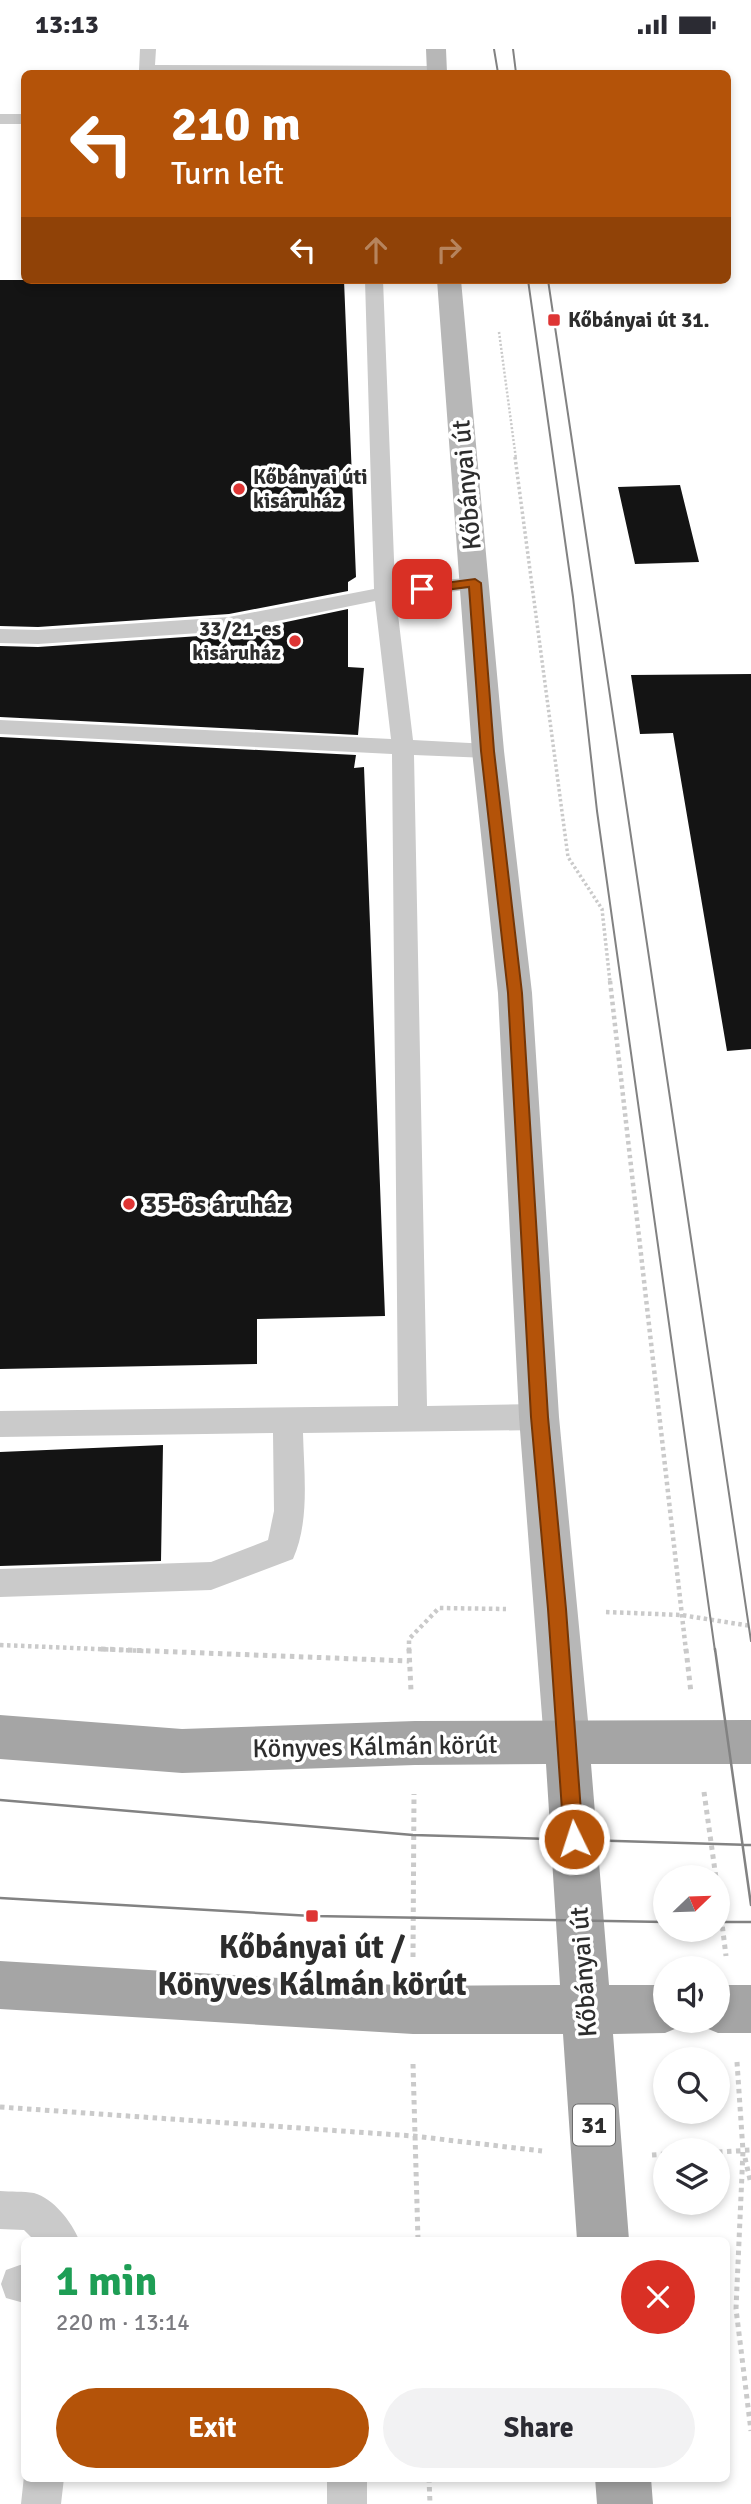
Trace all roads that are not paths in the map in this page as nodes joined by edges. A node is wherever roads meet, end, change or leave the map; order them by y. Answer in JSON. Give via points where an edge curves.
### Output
{"nodes":[{"id":1,"x":148,"y":49,"type":"edge"},
{"id":2,"x":436,"y":64,"type":"edge"},
{"id":3,"x":368,"y":68,"type":"edge"},
{"id":4,"x":147,"y":70,"type":"edge"},
{"id":5,"x":258,"y":70,"type":"edge"},
{"id":6,"x":0,"y":119,"type":"edge"},
{"id":7,"x":21,"y":119,"type":"edge"},
{"id":8,"x":374,"y":284,"type":"edge"},
{"id":9,"x":449,"y":284,"type":"edge"},
{"id":10,"x":475,"y":583,"type":"junction"},
{"id":11,"x":385,"y":593,"type":"junction"},
{"id":12,"x":0,"y":636,"type":"edge"},
{"id":13,"x":0,"y":727,"type":"edge"},
{"id":14,"x":404,"y":747,"type":"junction"},
{"id":15,"x":488,"y":751,"type":"junction"},
{"id":16,"x":539,"y":1417,"type":"junction"},
{"id":17,"x":413,"y":1418,"type":"junction"},
{"id":18,"x":288,"y":1420,"type":"junction"},
{"id":19,"x":0,"y":1423,"type":"edge"},
{"id":20,"x":0,"y":1583,"type":"edge"},
{"id":21,"x":0,"y":1737,"type":"edge"},
{"id":22,"x":567,"y":1742,"type":"junction"},
{"id":23,"x":751,"y":1742,"type":"edge"},
{"id":24,"x":0,"y":1985,"type":"edge"},
{"id":25,"x":586,"y":2009,"type":"junction"},
{"id":26,"x":653,"y":2009,"type":"edge"},
{"id":27,"x":730,"y":2009,"type":"edge"},
{"id":28,"x":751,"y":2009,"type":"edge"},
{"id":29,"x":0,"y":2210,"type":"edge"},
{"id":30,"x":57,"y":2237,"type":"edge"},
{"id":31,"x":603,"y":2237,"type":"edge"},
{"id":32,"x":44,"y":2482,"type":"edge"},
{"id":33,"x":347,"y":2482,"type":"edge"},
{"id":34,"x":623,"y":2482,"type":"edge"},
{"id":35,"x":41,"y":2504,"type":"edge"},
{"id":36,"x":347,"y":2504,"type":"edge"},
{"id":37,"x":625,"y":2504,"type":"edge"}],
"edges":[{"from":1,"to":4,"type":"lane"},
{"from":2,"to":3,"type":"lane"},
{"from":3,"to":5,"type":"lane"},
{"from":6,"to":7,"type":"lane"},
{"from":8,"to":11,"type":"lane"},
{"from":9,"to":10,"type":"main road","name":"Kőbányai út"},
{"from":10,"to":11,"type":"lane"},
{"from":10,"to":15,"type":"main road","name":"Kőbányai út"},
{"from":11,"to":12,"type":"lane","via":[[229,624]]},
{"from":11,"to":14,"type":"lane"},
{"from":13,"to":14,"type":"lane"},
{"from":14,"to":15,"type":"lane"},
{"from":14,"to":17,"type":"lane"},
{"from":15,"to":16,"type":"main road","name":"Kőbányai út","via":[[515,993]]},
{"from":16,"to":17,"type":"lane"},
{"from":16,"to":22,"type":"main road","name":"Kőbányai út"},
{"from":17,"to":18,"type":"lane"},
{"from":18,"to":19,"type":"lane"},
{"from":18,"to":20,"type":"lane","via":[[289,1511],[282,1549],[211,1576]]},
{"from":21,"to":22,"type":"main road","name":"Könyves Kálmán körút","via":[[181,1751]]},
{"from":22,"to":23,"type":"main road","name":"Könyves Kálmán körút"},
{"from":22,"to":25,"type":"main road","name":"Kőbányai út","number":"31"},
{"from":24,"to":25,"type":"main road","via":[[413,2010]]},
{"from":25,"to":26,"type":"main road"},
{"from":25,"to":31,"type":"main road","name":"Kőbányai út","number":"31"},
{"from":27,"to":28,"type":"main road"},
{"from":29,"to":30,"type":"lane","via":[[33,2212]]},
{"from":32,"to":35,"type":"lane"},
{"from":33,"to":36,"type":"lane"},
{"from":34,"to":37,"type":"main road"}]}
